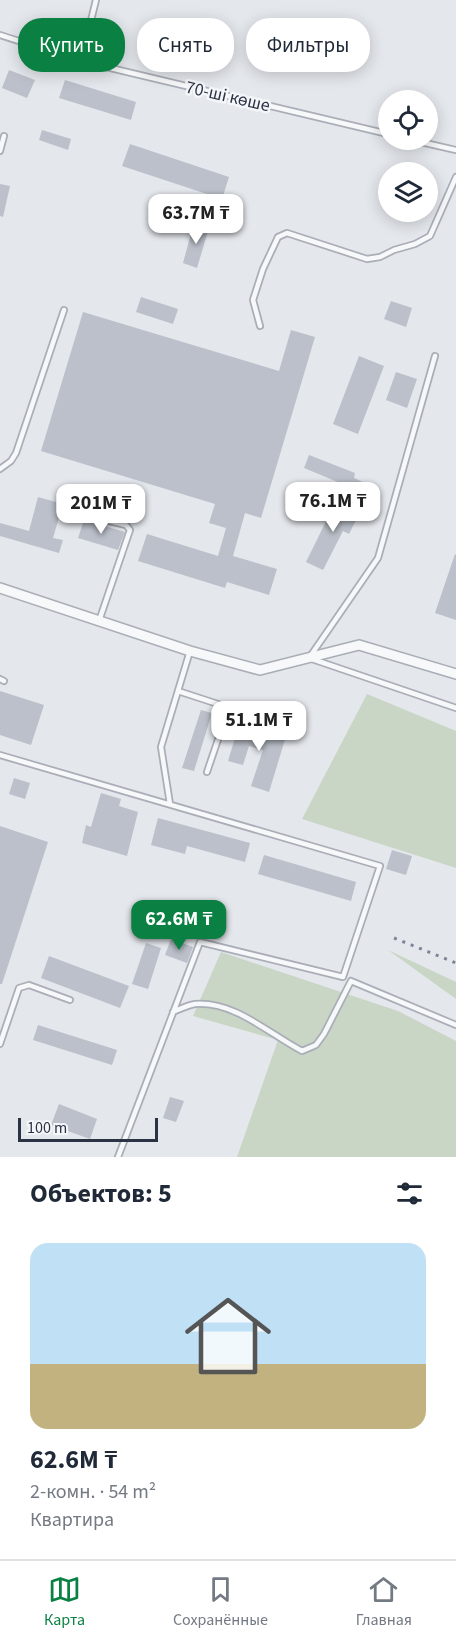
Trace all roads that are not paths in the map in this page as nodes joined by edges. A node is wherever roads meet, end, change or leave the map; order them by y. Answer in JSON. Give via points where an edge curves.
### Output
{"nodes":[{"id":1,"x":96,"y":0,"type":"edge"},
{"id":2,"x":92,"y":18,"type":"edge"},
{"id":3,"x":0,"y":35,"type":"edge"},
{"id":4,"x":18,"y":41,"type":"edge"},
{"id":5,"x":125,"y":71,"type":"edge"},
{"id":6,"x":378,"y":132,"type":"edge"},
{"id":7,"x":4,"y":136,"type":"dead end"},
{"id":8,"x":438,"y":146,"type":"edge"},
{"id":9,"x":456,"y":150,"type":"edge"},
{"id":10,"x":0,"y":151,"type":"edge"},
{"id":11,"x":456,"y":177,"type":"edge"},
{"id":12,"x":64,"y":310,"type":"dead end"},
{"id":13,"x":260,"y":326,"type":"dead end"},
{"id":14,"x":435,"y":356,"type":"dead end"},
{"id":15,"x":0,"y":469,"type":"edge"},
{"id":16,"x":105,"y":520,"type":"dead end"},
{"id":17,"x":0,"y":588,"type":"edge"},
{"id":18,"x":99,"y":621,"type":"junction"},
{"id":19,"x":190,"y":651,"type":"junction"},
{"id":20,"x":309,"y":658,"type":"junction"},
{"id":21,"x":456,"y":674,"type":"edge"},
{"id":22,"x":178,"y":691,"type":"junction"},
{"id":23,"x":456,"y":708,"type":"edge"},
{"id":24,"x":0,"y":755,"type":"edge"},
{"id":25,"x":207,"y":772,"type":"dead end"},
{"id":26,"x":170,"y":804,"type":"junction"},
{"id":27,"x":342,"y":977,"type":"junction"},
{"id":28,"x":351,"y":981,"type":"junction"},
{"id":29,"x":70,"y":1000,"type":"dead end"},
{"id":30,"x":173,"y":1012,"type":"junction"},
{"id":31,"x":456,"y":1025,"type":"edge"},
{"id":32,"x":0,"y":1044,"type":"edge"},
{"id":33,"x":118,"y":1157,"type":"edge"}],
"edges":[{"from":1,"to":2,"type":"lane"},
{"from":3,"to":4,"type":"lane","name":"70-ші көше"},
{"from":5,"to":6,"type":"lane","name":"70-ші көше"},
{"from":7,"to":10,"type":"lane"},
{"from":8,"to":9,"type":"lane"},
{"from":11,"to":13,"type":"lane","via":[[430,236],[380,257],[367,259],[287,233],[279,237],[253,300]]},
{"from":12,"to":15,"type":"lane","via":[[16,453]]},
{"from":14,"to":20,"type":"lane","via":[[378,558]]},
{"from":16,"to":18,"type":"lane","via":[[126,525],[130,530]]},
{"from":17,"to":18,"type":"street"},
{"from":18,"to":19,"type":"street"},
{"from":19,"to":20,"type":"street","via":[[260,670]]},
{"from":19,"to":22,"type":"lane"},
{"from":20,"to":21,"type":"street","via":[[359,645]]},
{"from":20,"to":23,"type":"lane"},
{"from":22,"to":25,"type":"lane","via":[[228,710]]},
{"from":22,"to":26,"type":"lane","via":[[161,747]]},
{"from":24,"to":26,"type":"lane"},
{"from":26,"to":27,"type":"lane","via":[[380,866]]},
{"from":27,"to":28,"type":"lane"},
{"from":27,"to":30,"type":"lane","via":[[200,942]]},
{"from":28,"to":30,"type":"lane","via":[[324,1034],[316,1045],[302,1051],[270,1030],[221,1007],[194,1004]]},
{"from":28,"to":31,"type":"lane"},
{"from":29,"to":32,"type":"lane","via":[[29,985],[19,988]]},
{"from":30,"to":33,"type":"lane"}]}
